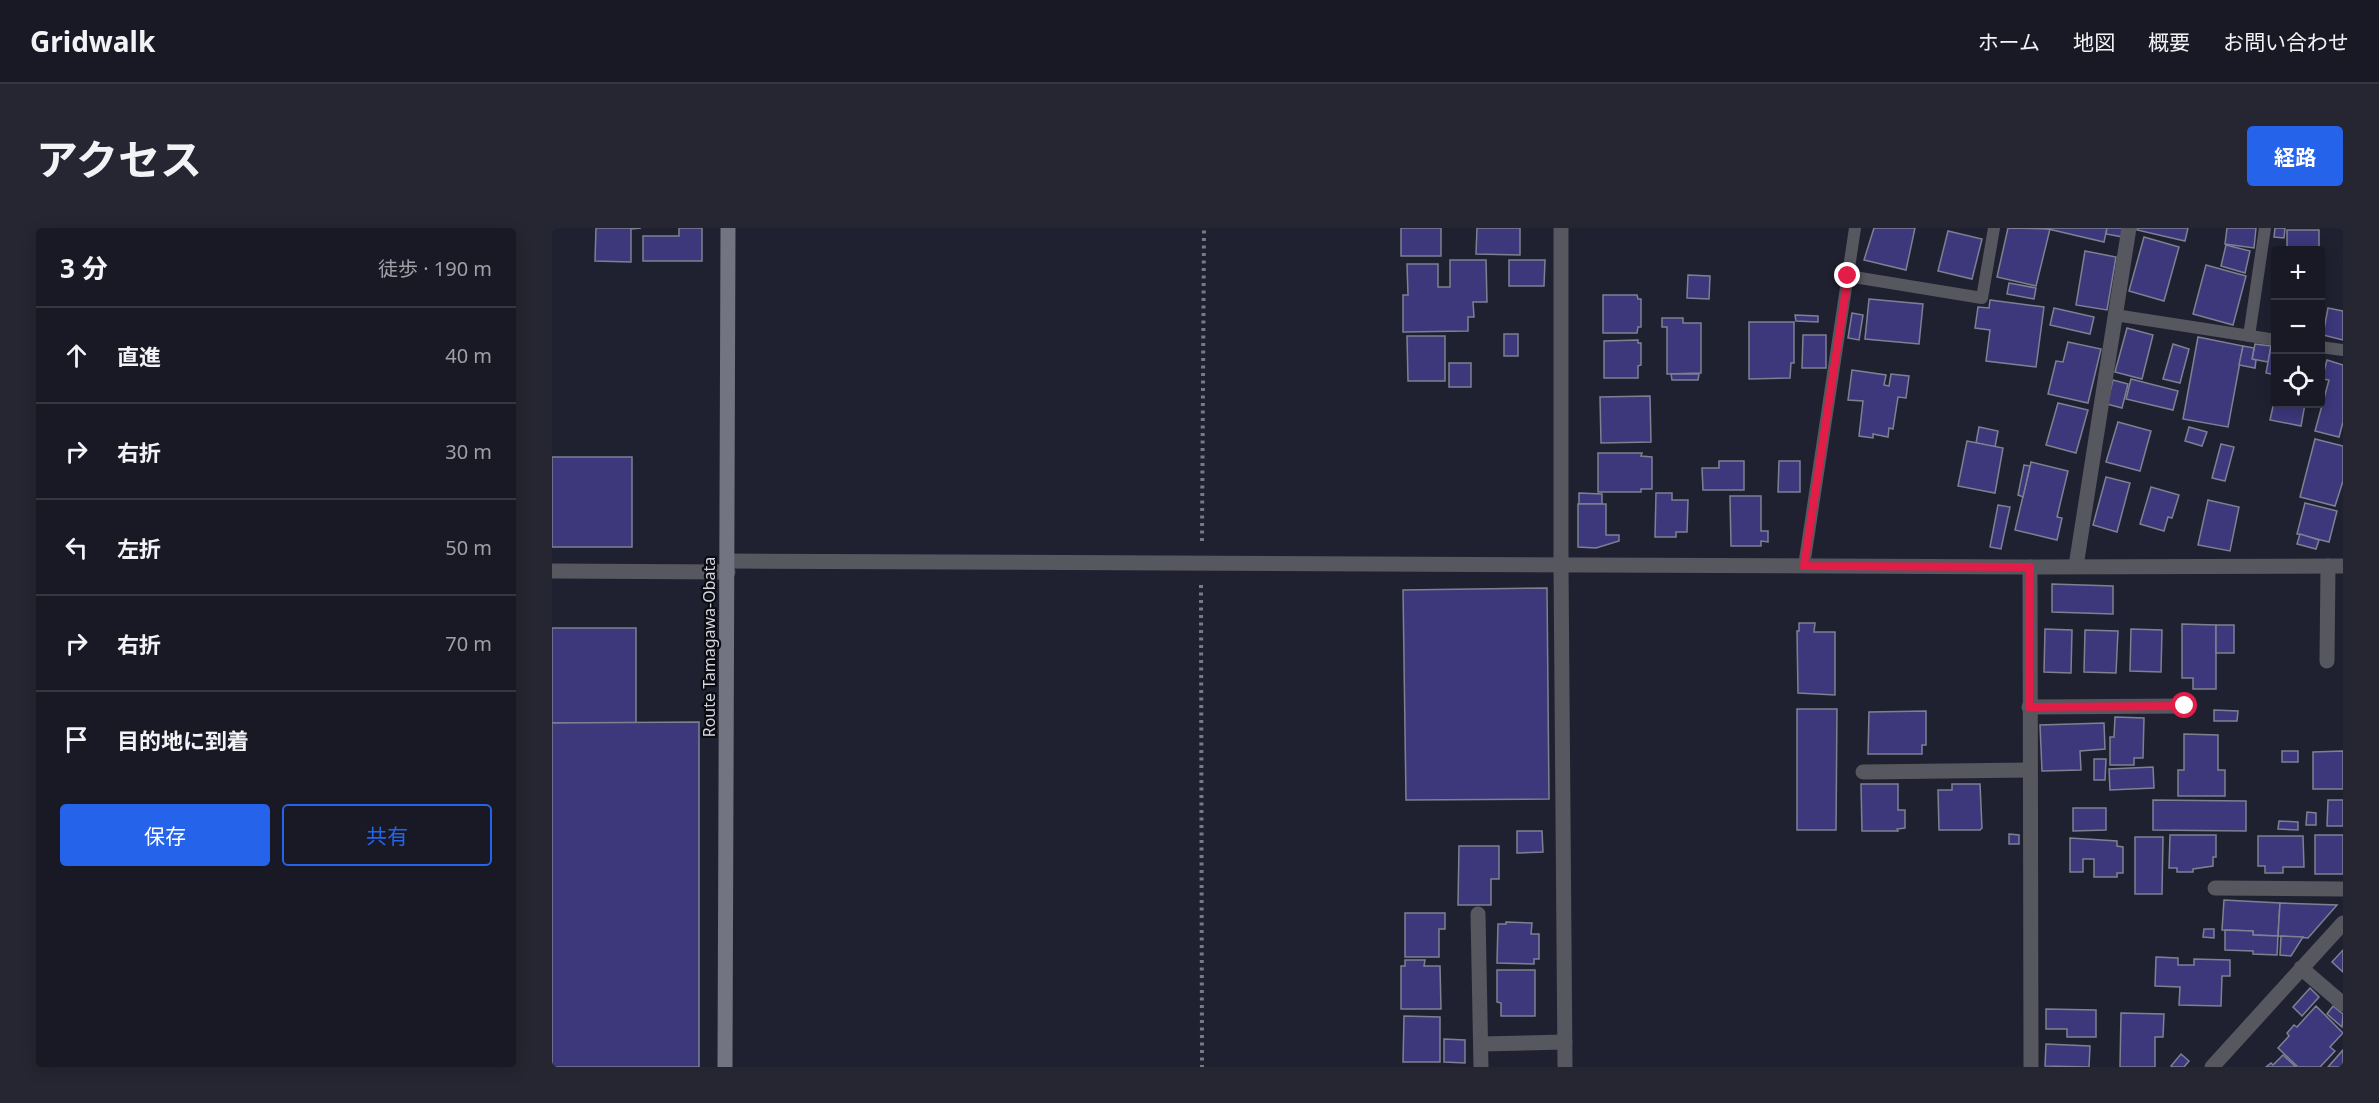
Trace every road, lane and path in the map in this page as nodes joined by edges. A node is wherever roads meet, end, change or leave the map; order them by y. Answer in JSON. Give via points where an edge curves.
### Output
{"nodes":[{"id":1,"x":728,"y":228,"type":"edge"},
{"id":2,"x":1204,"y":228,"type":"edge"},
{"id":3,"x":1561,"y":228,"type":"edge"},
{"id":4,"x":1855,"y":228,"type":"edge"},
{"id":5,"x":1994,"y":228,"type":"edge"},
{"id":6,"x":2129,"y":228,"type":"edge"},
{"id":7,"x":2265,"y":228,"type":"edge"},
{"id":8,"x":1848,"y":276,"type":"junction"},
{"id":9,"x":2115,"y":315,"type":"junction"},
{"id":10,"x":2249,"y":336,"type":"junction"},
{"id":11,"x":2271,"y":339,"type":"edge"},
{"id":12,"x":2325,"y":348,"type":"edge"},
{"id":13,"x":2343,"y":350,"type":"edge"},
{"id":14,"x":1201,"y":563,"type":"junction"},
{"id":15,"x":1561,"y":564,"type":"junction"},
{"id":16,"x":728,"y":566,"type":"junction"},
{"id":17,"x":1804,"y":566,"type":"junction"},
{"id":18,"x":2076,"y":566,"type":"junction"},
{"id":19,"x":2335,"y":566,"type":"edge"},
{"id":20,"x":2030,"y":567,"type":"junction"},
{"id":21,"x":552,"y":571,"type":"edge"},
{"id":22,"x":2327,"y":661,"type":"dead end"},
{"id":23,"x":2185,"y":706,"type":"dead end"},
{"id":24,"x":2029,"y":707,"type":"junction"},
{"id":25,"x":2029,"y":770,"type":"junction"},
{"id":26,"x":1863,"y":772,"type":"dead end"},
{"id":27,"x":2215,"y":888,"type":"dead end"},
{"id":28,"x":2343,"y":889,"type":"edge"},
{"id":29,"x":1478,"y":914,"type":"dead end"},
{"id":30,"x":2343,"y":923,"type":"edge"},
{"id":31,"x":2301,"y":968,"type":"junction"},
{"id":32,"x":2343,"y":1004,"type":"edge"},
{"id":33,"x":1565,"y":1042,"type":"junction"},
{"id":34,"x":1481,"y":1044,"type":"junction"},
{"id":35,"x":725,"y":1067,"type":"edge"},
{"id":36,"x":1202,"y":1067,"type":"edge"},
{"id":37,"x":1481,"y":1067,"type":"edge"},
{"id":38,"x":1565,"y":1067,"type":"edge"},
{"id":39,"x":2031,"y":1067,"type":"edge"},
{"id":40,"x":2212,"y":1067,"type":"edge"}],
"edges":[{"from":1,"to":16,"type":"main road","name":"Route Tamagawa-Obata"},
{"from":2,"to":14,"type":"path"},
{"from":3,"to":15,"type":"street"},
{"from":4,"to":8,"type":"lane"},
{"from":5,"to":8,"type":"lane","via":[[1982,298]]},
{"from":6,"to":9,"type":"street"},
{"from":7,"to":10,"type":"lane"},
{"from":8,"to":17,"type":"lane"},
{"from":9,"to":10,"type":"lane"},
{"from":9,"to":18,"type":"street"},
{"from":10,"to":11,"type":"lane"},
{"from":12,"to":13,"type":"lane"},
{"from":14,"to":15,"type":"street"},
{"from":14,"to":16,"type":"street"},
{"from":14,"to":36,"type":"path"},
{"from":15,"to":17,"type":"street"},
{"from":15,"to":33,"type":"street"},
{"from":16,"to":21,"type":"street"},
{"from":16,"to":35,"type":"main road","name":"Route Tamagawa-Obata"},
{"from":17,"to":20,"type":"street"},
{"from":18,"to":19,"type":"street"},
{"from":18,"to":20,"type":"street"},
{"from":19,"to":22,"type":"street"},
{"from":20,"to":24,"type":"street"},
{"from":23,"to":24,"type":"street"},
{"from":24,"to":25,"type":"street"},
{"from":25,"to":26,"type":"street"},
{"from":25,"to":39,"type":"street"},
{"from":27,"to":28,"type":"street"},
{"from":29,"to":34,"type":"street"},
{"from":30,"to":31,"type":"street"},
{"from":31,"to":32,"type":"street"},
{"from":31,"to":40,"type":"street"},
{"from":33,"to":34,"type":"street"},
{"from":33,"to":38,"type":"street"},
{"from":34,"to":37,"type":"street"}]}
